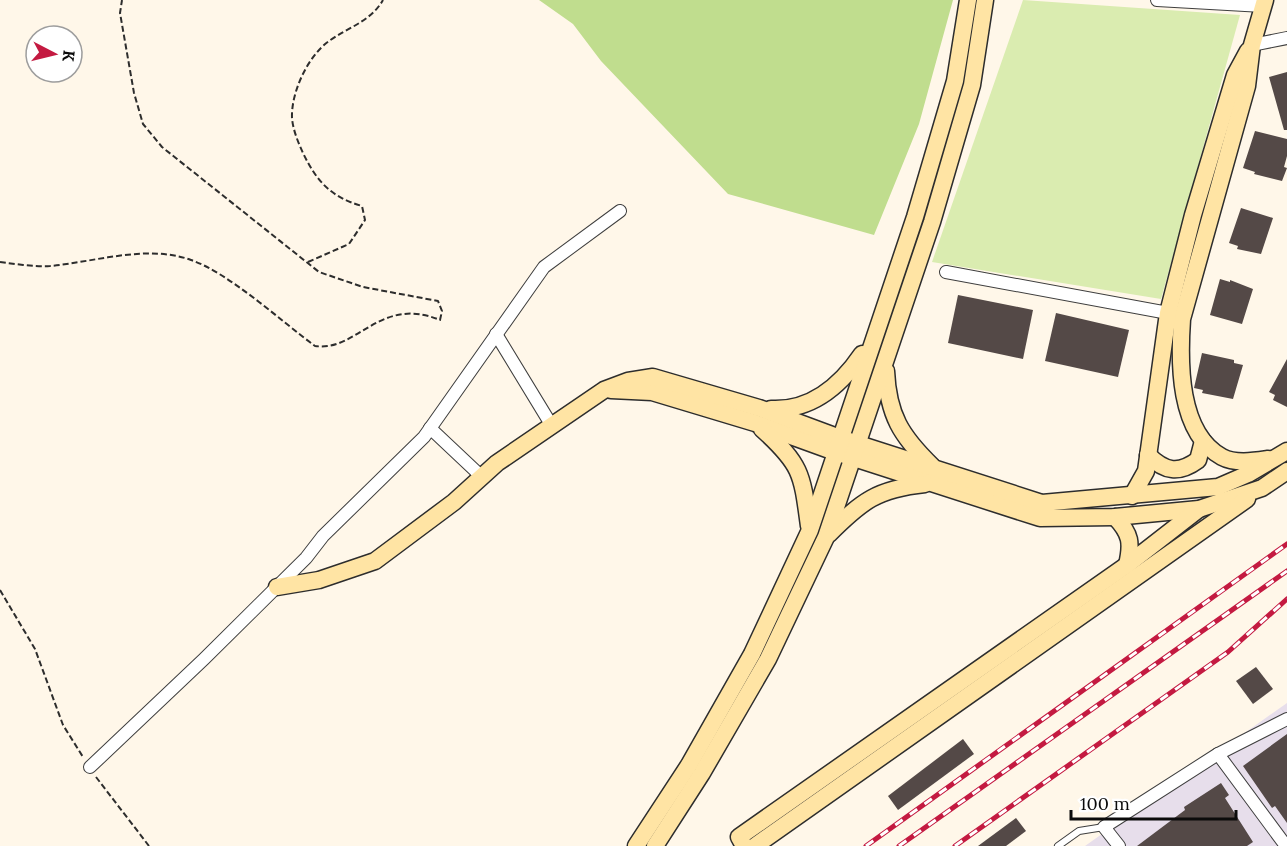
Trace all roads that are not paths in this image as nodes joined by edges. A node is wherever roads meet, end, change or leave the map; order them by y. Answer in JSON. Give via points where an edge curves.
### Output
{"nodes":[{"id":1,"x":968,"y":0,"type":"edge"},
{"id":2,"x":986,"y":0,"type":"edge"},
{"id":3,"x":1157,"y":0,"type":"edge"},
{"id":4,"x":1264,"y":3,"type":"edge"},
{"id":5,"x":1287,"y":38,"type":"edge"},
{"id":6,"x":1252,"y":45,"type":"junction"},
{"id":7,"x":620,"y":211,"type":"dead end"},
{"id":8,"x":946,"y":272,"type":"dead end"},
{"id":9,"x":1168,"y":314,"type":"junction"},
{"id":10,"x":875,"y":333,"type":"junction"},
{"id":11,"x":496,"y":334,"type":"junction"},
{"id":12,"x":885,"y":360,"type":"junction"},
{"id":13,"x":757,"y":416,"type":"junction"},
{"id":14,"x":552,"y":426,"type":"junction"},
{"id":15,"x":430,"y":428,"type":"junction"},
{"id":16,"x":1203,"y":441,"type":"junction"},
{"id":17,"x":837,"y":445,"type":"junction"},
{"id":18,"x":855,"y":451,"type":"junction"},
{"id":19,"x":1281,"y":454,"type":"edge"},
{"id":20,"x":1148,"y":455,"type":"junction"},
{"id":21,"x":1287,"y":471,"type":"edge"},
{"id":22,"x":1248,"y":474,"type":"junction"},
{"id":23,"x":482,"y":477,"type":"junction"},
{"id":24,"x":934,"y":477,"type":"junction"},
{"id":25,"x":1262,"y":489,"type":"junction"},
{"id":26,"x":1132,"y":496,"type":"junction"},
{"id":27,"x":1199,"y":510,"type":"junction"},
{"id":28,"x":1115,"y":517,"type":"junction"},
{"id":29,"x":810,"y":530,"type":"junction"},
{"id":30,"x":826,"y":537,"type":"junction"},
{"id":31,"x":1127,"y":565,"type":"junction"},
{"id":32,"x":277,"y":587,"type":"junction"},
{"id":33,"x":1287,"y":718,"type":"edge"},
{"id":34,"x":1218,"y":754,"type":"junction"},
{"id":35,"x":90,"y":767,"type":"road end"},
{"id":36,"x":696,"y":769,"type":"junction"},
{"id":37,"x":1104,"y":826,"type":"junction"},
{"id":38,"x":636,"y":846,"type":"edge"},
{"id":39,"x":655,"y":846,"type":"edge"},
{"id":40,"x":744,"y":846,"type":"edge"},
{"id":41,"x":755,"y":846,"type":"edge"},
{"id":42,"x":1058,"y":846,"type":"edge"},
{"id":43,"x":1119,"y":846,"type":"edge"},
{"id":44,"x":1287,"y":846,"type":"edge"}],
"edges":[{"from":1,"to":10,"type":"street","via":[[955,81],[915,217]]},
{"from":2,"to":12,"type":"street","via":[[972,85],[932,222]]},
{"from":3,"to":4,"type":"street"},
{"from":4,"to":6,"type":"street"},
{"from":5,"to":6,"type":"street"},
{"from":6,"to":9,"type":"street","via":[[1235,75]]},
{"from":6,"to":16,"type":"street","via":[[1247,86],[1182,319],[1179,359],[1189,412]]},
{"from":7,"to":11,"type":"street","via":[[544,267]]},
{"from":8,"to":9,"type":"street"},
{"from":9,"to":20,"type":"street"},
{"from":10,"to":13,"type":"street","via":[[848,376],[821,396]]},
{"from":10,"to":17,"type":"street"},
{"from":11,"to":14,"type":"street"},
{"from":11,"to":15,"type":"street"},
{"from":12,"to":18,"type":"street"},
{"from":12,"to":24,"type":"street","via":[[887,396],[896,423]]},
{"from":13,"to":14,"type":"street","via":[[652,392],[604,390]]},
{"from":13,"to":17,"type":"street"},
{"from":13,"to":29,"type":"street","via":[[801,474]]},
{"from":14,"to":23,"type":"street"},
{"from":15,"to":23,"type":"street"},
{"from":15,"to":32,"type":"street"},
{"from":16,"to":19,"type":"street","via":[[1223,458],[1246,462]]},
{"from":16,"to":20,"type":"street","via":[[1198,460],[1186,468],[1170,471]]},
{"from":17,"to":18,"type":"street"},
{"from":17,"to":29,"type":"street"},
{"from":18,"to":24,"type":"street"},
{"from":18,"to":30,"type":"street"},
{"from":19,"to":22,"type":"street"},
{"from":20,"to":26,"type":"street","via":[[1146,471]]},
{"from":21,"to":25,"type":"street"},
{"from":22,"to":26,"type":"street","via":[[1218,487]]},
{"from":22,"to":27,"type":"street"},
{"from":23,"to":32,"type":"street","via":[[375,561],[319,580]]},
{"from":24,"to":26,"type":"street","via":[[1042,503]]},
{"from":24,"to":28,"type":"street","via":[[1040,518]]},
{"from":24,"to":30,"type":"street","via":[[880,493],[856,507]]},
{"from":25,"to":27,"type":"street"},
{"from":25,"to":41,"type":"street"},
{"from":27,"to":28,"type":"street"},
{"from":27,"to":31,"type":"street"},
{"from":28,"to":31,"type":"street","via":[[1130,538]]},
{"from":29,"to":36,"type":"street"},
{"from":30,"to":36,"type":"street","via":[[768,659]]},
{"from":31,"to":40,"type":"street","via":[[739,837]]},
{"from":32,"to":35,"type":"street"},
{"from":33,"to":34,"type":"street"},
{"from":34,"to":37,"type":"street"},
{"from":34,"to":44,"type":"street"},
{"from":36,"to":38,"type":"street"},
{"from":36,"to":39,"type":"street"},
{"from":37,"to":42,"type":"lane","via":[[1079,831]]},
{"from":37,"to":43,"type":"street"}]}
